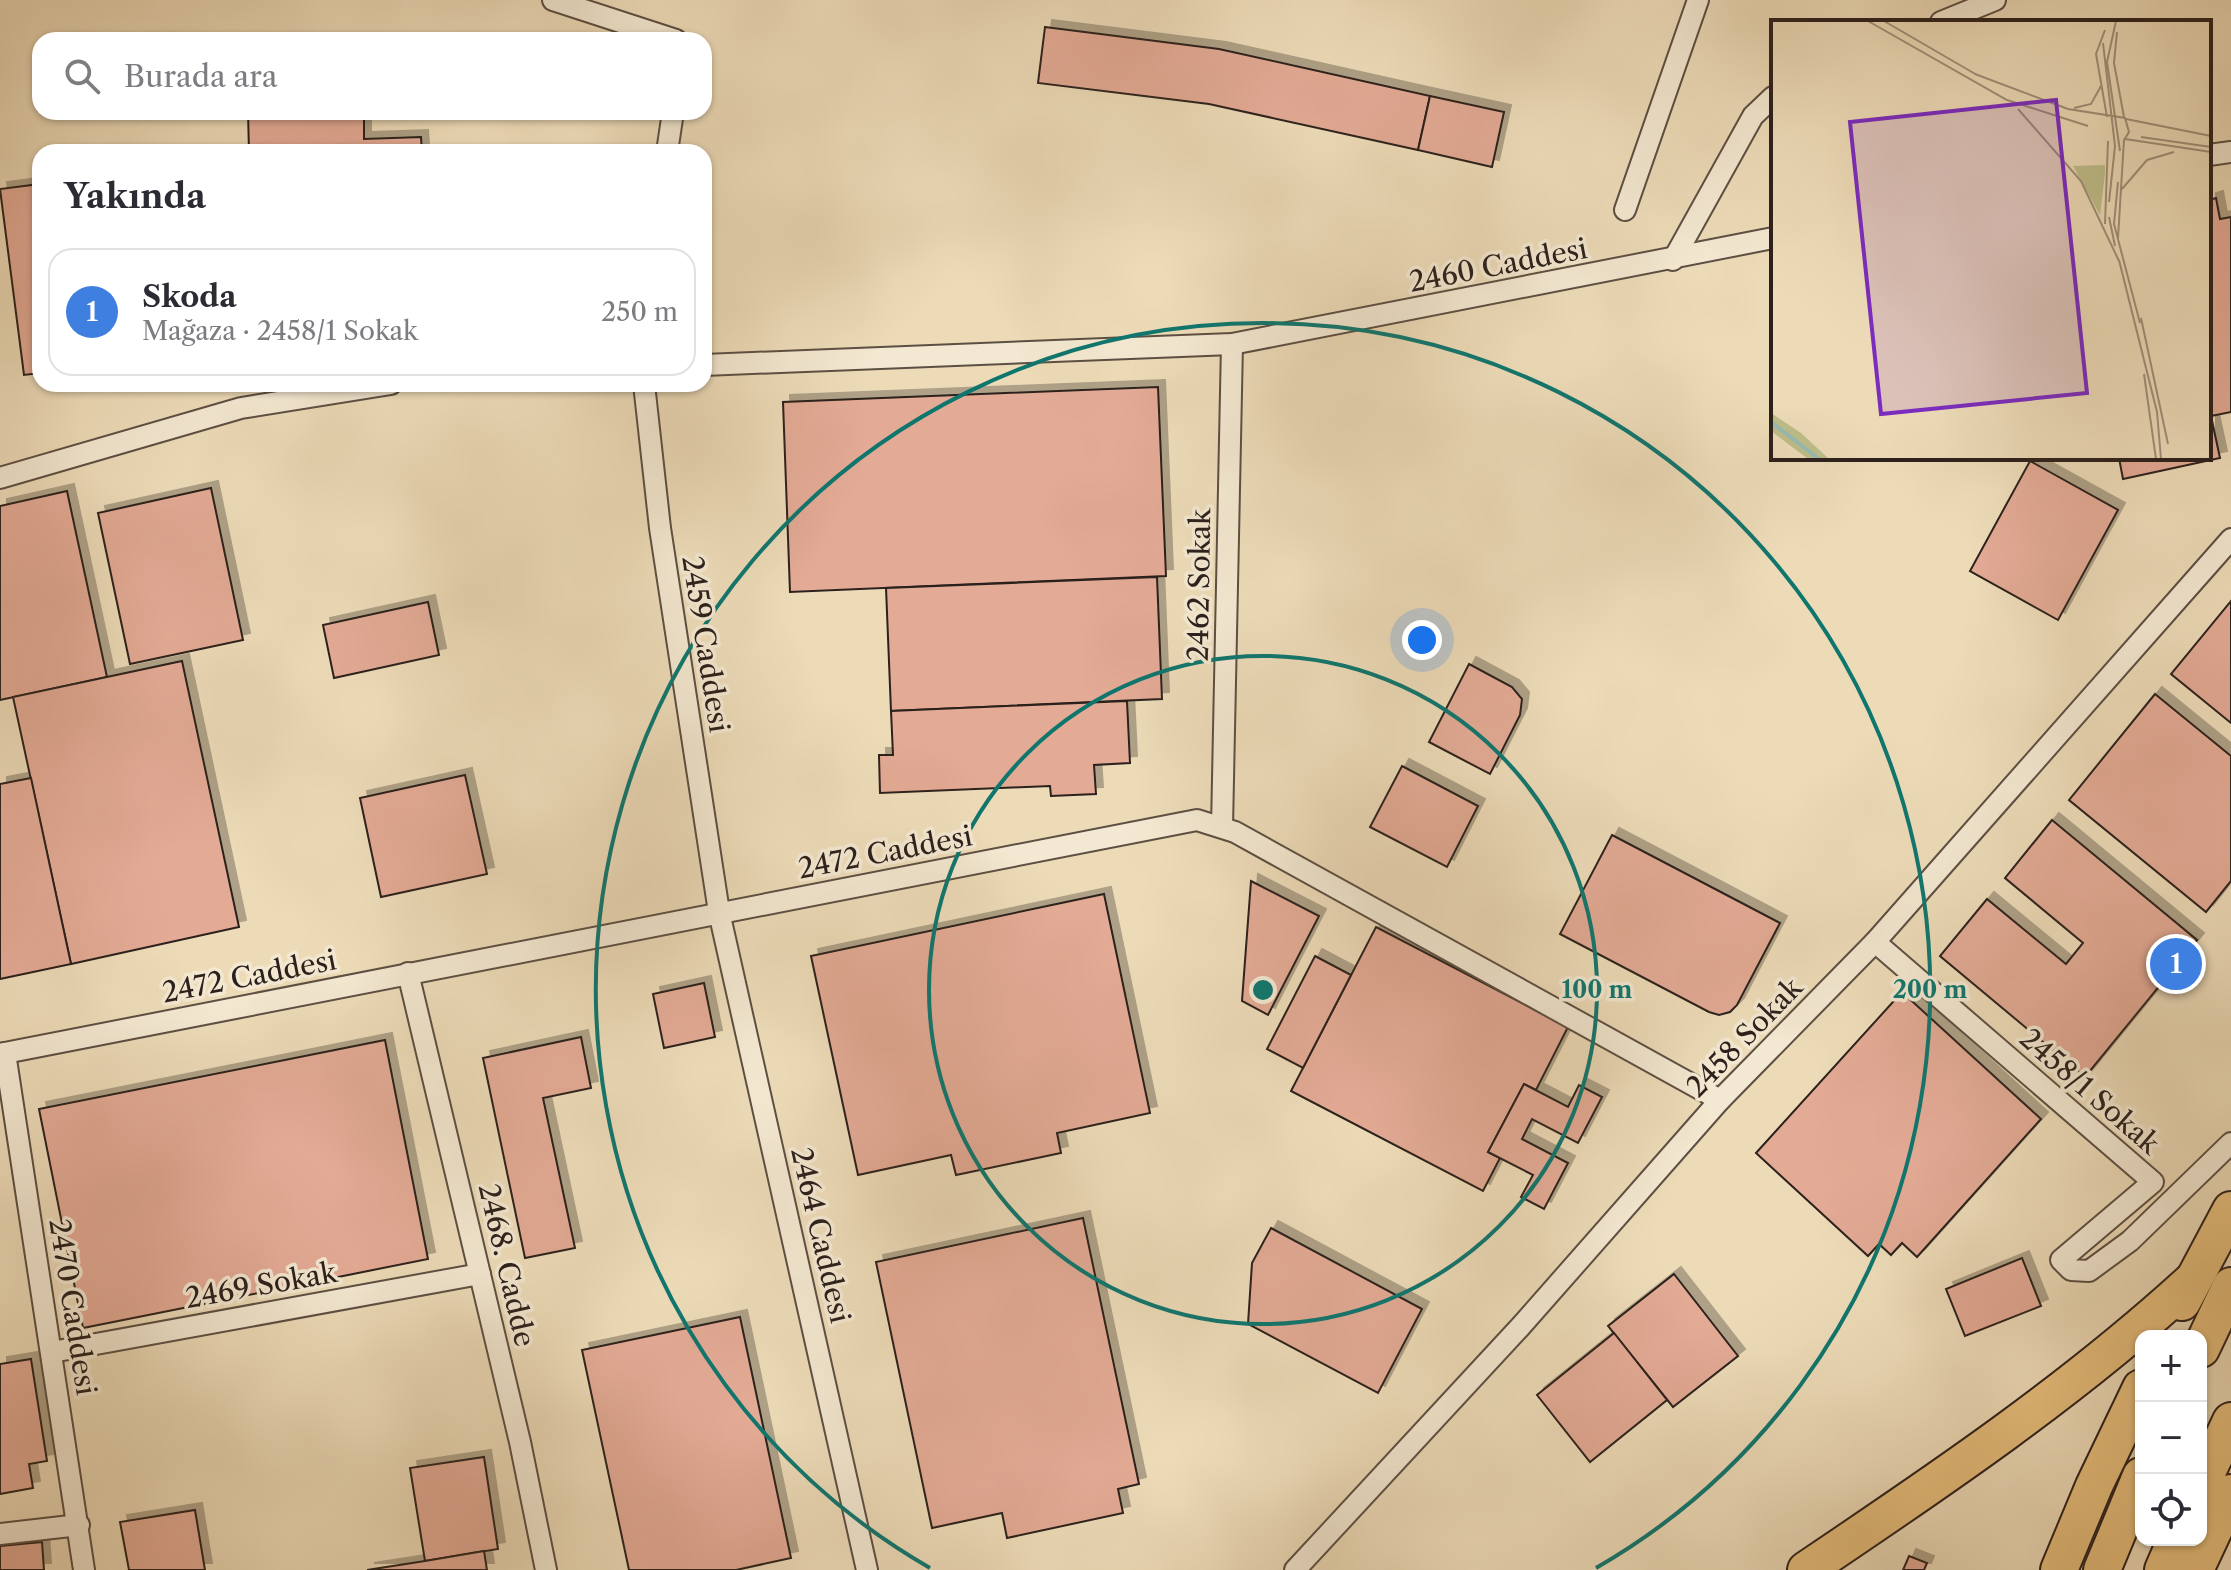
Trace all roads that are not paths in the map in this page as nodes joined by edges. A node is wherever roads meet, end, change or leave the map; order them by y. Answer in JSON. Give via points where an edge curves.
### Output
{"nodes":[{"id":1,"x":553,"y":0,"type":"edge"},
{"id":2,"x":1698,"y":0,"type":"edge"},
{"id":3,"x":1995,"y":0,"type":"edge"},
{"id":4,"x":1946,"y":20,"type":"edge"},
{"id":5,"x":651,"y":32,"type":"edge"},
{"id":6,"x":1771,"y":99,"type":"edge"},
{"id":7,"x":672,"y":120,"type":"edge"},
{"id":8,"x":668,"y":144,"type":"edge"},
{"id":9,"x":2231,"y":152,"type":"edge"},
{"id":10,"x":2211,"y":155,"type":"edge"},
{"id":11,"x":1625,"y":210,"type":"dead end"},
{"id":12,"x":1771,"y":238,"type":"edge"},
{"id":13,"x":1673,"y":260,"type":"junction"},
{"id":14,"x":1232,"y":344,"type":"junction"},
{"id":15,"x":712,"y":365,"type":"edge"},
{"id":16,"x":341,"y":392,"type":"edge"},
{"id":17,"x":645,"y":392,"type":"edge"},
{"id":18,"x":0,"y":478,"type":"edge"},
{"id":19,"x":2231,"y":539,"type":"edge"},
{"id":20,"x":1222,"y":827,"type":"junction"},
{"id":21,"x":719,"y":912,"type":"junction"},
{"id":22,"x":1875,"y":942,"type":"junction"},
{"id":23,"x":408,"y":973,"type":"junction"},
{"id":24,"x":2,"y":1053,"type":"edge"},
{"id":25,"x":1720,"y":1100,"type":"junction"},
{"id":26,"x":2231,"y":1143,"type":"edge"},
{"id":27,"x":2231,"y":1210,"type":"edge"},
{"id":28,"x":480,"y":1274,"type":"junction"},
{"id":29,"x":2193,"y":1280,"type":"junction"},
{"id":30,"x":2231,"y":1286,"type":"edge"},
{"id":31,"x":2169,"y":1330,"type":"edge"},
{"id":32,"x":2207,"y":1336,"type":"edge"},
{"id":33,"x":52,"y":1352,"type":"junction"},
{"id":34,"x":2135,"y":1401,"type":"edge"},
{"id":35,"x":2231,"y":1421,"type":"edge"},
{"id":36,"x":2206,"y":1474,"type":"edge"},
{"id":37,"x":2135,"y":1490,"type":"edge"},
{"id":38,"x":2231,"y":1493,"type":"edge"},
{"id":39,"x":79,"y":1525,"type":"junction"},
{"id":40,"x":0,"y":1534,"type":"edge"},
{"id":41,"x":2173,"y":1546,"type":"edge"},
{"id":42,"x":84,"y":1570,"type":"edge"},
{"id":43,"x":546,"y":1570,"type":"edge"},
{"id":44,"x":867,"y":1570,"type":"edge"},
{"id":45,"x":1295,"y":1570,"type":"edge"},
{"id":46,"x":1806,"y":1570,"type":"edge"},
{"id":47,"x":2059,"y":1570,"type":"edge"},
{"id":48,"x":2102,"y":1570,"type":"edge"},
{"id":49,"x":2163,"y":1570,"type":"edge"},
{"id":50,"x":2195,"y":1570,"type":"edge"}],
"edges":[{"from":1,"to":5,"type":"street"},
{"from":2,"to":11,"type":"street"},
{"from":3,"to":4,"type":"street"},
{"from":6,"to":13,"type":"street","via":[[1753,116]]},
{"from":7,"to":8,"type":"street"},
{"from":9,"to":10,"type":"street"},
{"from":12,"to":13,"type":"street","name":"2460 Caddesi"},
{"from":13,"to":14,"type":"street","name":"2460 Caddesi"},
{"from":14,"to":15,"type":"street","name":"2460 Caddesi"},
{"from":14,"to":20,"type":"street","name":"2462 Sokak"},
{"from":16,"to":18,"type":"street","via":[[241,408]]},
{"from":17,"to":21,"type":"street","name":"2459 Caddesi","via":[[660,528]]},
{"from":19,"to":22,"type":"street","name":"2458 Sokak"},
{"from":20,"to":21,"type":"street","name":"2472 Caddesi","via":[[1197,820]]},
{"from":20,"to":25,"type":"street","name":"2472 Caddesi"},
{"from":21,"to":23,"type":"street","name":"2472 Caddesi"},
{"from":21,"to":44,"type":"street","name":"2464 Caddesi"},
{"from":22,"to":25,"type":"street","name":"2458 Sokak"},
{"from":22,"to":26,"type":"street","name":"2458/1 Sokak","via":[[2153,1182],[2061,1260],[2071,1270],[2089,1271],[2130,1241]]},
{"from":23,"to":24,"type":"street","name":"2472 Caddesi"},
{"from":23,"to":28,"type":"street","name":"2468. Cadde"},
{"from":24,"to":33,"type":"street","name":"2470 Caddesi"},
{"from":25,"to":45,"type":"street","name":"2458 Sokak"},
{"from":27,"to":29,"type":"highway"},
{"from":28,"to":33,"type":"street","name":"2469 Sokak"},
{"from":28,"to":43,"type":"street","name":"2468. Cadde"},
{"from":29,"to":31,"type":"highway"},
{"from":29,"to":46,"type":"highway","via":[[2121,1346],[1978,1454]]},
{"from":30,"to":32,"type":"highway"},
{"from":33,"to":39,"type":"street","name":"2470 Caddesi"},
{"from":34,"to":47,"type":"highway"},
{"from":35,"to":36,"type":"highway"},
{"from":37,"to":48,"type":"highway"},
{"from":38,"to":50,"type":"highway"},
{"from":39,"to":40,"type":"street"},
{"from":39,"to":42,"type":"street","name":"2470 Caddesi"},
{"from":41,"to":49,"type":"highway"}]}
